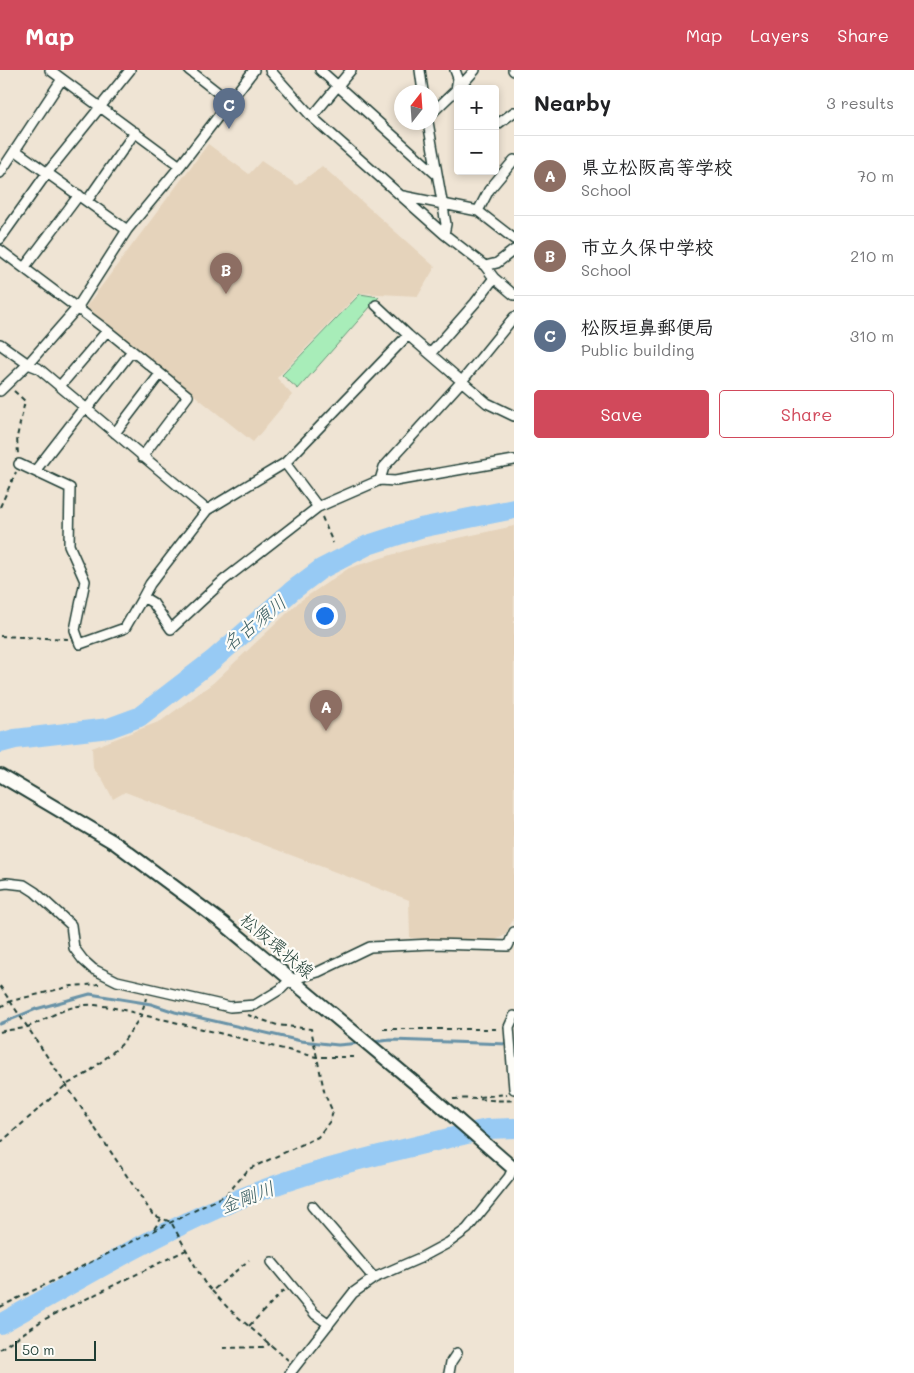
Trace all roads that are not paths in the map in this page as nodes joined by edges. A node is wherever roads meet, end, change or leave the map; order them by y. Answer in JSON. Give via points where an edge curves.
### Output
{"nodes":[{"id":1,"x":50,"y":70,"type":"edge"},
{"id":2,"x":130,"y":70,"type":"edge"},
{"id":3,"x":189,"y":70,"type":"edge"},
{"id":4,"x":254,"y":70,"type":"edge"},
{"id":5,"x":270,"y":70,"type":"edge"},
{"id":6,"x":320,"y":70,"type":"edge"},
{"id":7,"x":351,"y":70,"type":"edge"},
{"id":8,"x":420,"y":70,"type":"edge"},
{"id":9,"x":455,"y":70,"type":"edge"},
{"id":10,"x":475,"y":70,"type":"edge"},
{"id":11,"x":62,"y":79,"type":"junction"},
{"id":12,"x":422,"y":85,"type":"edge"},
{"id":13,"x":458,"y":85,"type":"edge"},
{"id":14,"x":463,"y":85,"type":"edge"},
{"id":15,"x":337,"y":87,"type":"junction"},
{"id":16,"x":454,"y":94,"type":"edge"},
{"id":17,"x":230,"y":102,"type":"junction"},
{"id":18,"x":439,"y":106,"type":"edge"},
{"id":19,"x":101,"y":108,"type":"junction"},
{"id":20,"x":514,"y":112,"type":"edge"},
{"id":21,"x":312,"y":117,"type":"junction"},
{"id":22,"x":499,"y":123,"type":"edge"},
{"id":23,"x":429,"y":130,"type":"edge"},
{"id":24,"x":135,"y":132,"type":"junction"},
{"id":25,"x":15,"y":150,"type":"junction"},
{"id":26,"x":514,"y":160,"type":"edge"},
{"id":27,"x":180,"y":166,"type":"junction"},
{"id":28,"x":0,"y":173,"type":"edge"},
{"id":29,"x":47,"y":173,"type":"junction"},
{"id":30,"x":437,"y":175,"type":"junction"},
{"id":31,"x":402,"y":196,"type":"junction"},
{"id":32,"x":83,"y":198,"type":"junction"},
{"id":33,"x":442,"y":204,"type":"junction"},
{"id":34,"x":478,"y":211,"type":"junction"},
{"id":35,"x":127,"y":230,"type":"junction"},
{"id":36,"x":444,"y":234,"type":"junction"},
{"id":37,"x":0,"y":239,"type":"edge"},
{"id":38,"x":514,"y":239,"type":"edge"},
{"id":39,"x":0,"y":250,"type":"edge"},
{"id":40,"x":514,"y":250,"type":"edge"},
{"id":41,"x":485,"y":266,"type":"junction"},
{"id":42,"x":24,"y":268,"type":"junction"},
{"id":43,"x":494,"y":278,"type":"junction"},
{"id":44,"x":514,"y":295,"type":"edge"},
{"id":45,"x":376,"y":305,"type":"dead end"},
{"id":46,"x":77,"y":308,"type":"junction"},
{"id":47,"x":514,"y":317,"type":"edge"},
{"id":48,"x":107,"y":331,"type":"junction"},
{"id":49,"x":408,"y":335,"type":"junction"},
{"id":50,"x":0,"y":344,"type":"edge"},
{"id":51,"x":132,"y":351,"type":"junction"},
{"id":52,"x":430,"y":354,"type":"junction"},
{"id":53,"x":28,"y":364,"type":"junction"},
{"id":54,"x":160,"y":374,"type":"junction"},
{"id":55,"x":462,"y":381,"type":"junction"},
{"id":56,"x":60,"y":386,"type":"junction"},
{"id":57,"x":0,"y":391,"type":"edge"},
{"id":58,"x":87,"y":409,"type":"junction"},
{"id":59,"x":514,"y":416,"type":"edge"},
{"id":60,"x":115,"y":433,"type":"junction"},
{"id":61,"x":142,"y":456,"type":"junction"},
{"id":62,"x":514,"y":460,"type":"edge"},
{"id":63,"x":286,"y":463,"type":"junction"},
{"id":64,"x":19,"y":464,"type":"road end"},
{"id":65,"x":35,"y":471,"type":"junction"},
{"id":66,"x":380,"y":480,"type":"junction"},
{"id":67,"x":318,"y":507,"type":"junction"},
{"id":68,"x":207,"y":510,"type":"junction"},
{"id":69,"x":143,"y":597,"type":"junction"},
{"id":70,"x":0,"y":774,"type":"edge"},
{"id":71,"x":0,"y":884,"type":"edge"},
{"id":72,"x":514,"y":932,"type":"edge"},
{"id":73,"x":290,"y":980,"type":"junction"},
{"id":74,"x":514,"y":1016,"type":"edge"},
{"id":75,"x":514,"y":1089,"type":"edge"},
{"id":76,"x":514,"y":1167,"type":"edge"},
{"id":77,"x":312,"y":1206,"type":"dead end"},
{"id":78,"x":272,"y":1262,"type":"dead end"},
{"id":79,"x":374,"y":1278,"type":"junction"},
{"id":80,"x":329,"y":1324,"type":"junction"},
{"id":81,"x":457,"y":1353,"type":"dead end"},
{"id":82,"x":295,"y":1371,"type":"edge"},
{"id":83,"x":448,"y":1373,"type":"edge"}],
"edges":[{"from":1,"to":11,"type":"street"},
{"from":2,"to":19,"type":"street"},
{"from":3,"to":17,"type":"street"},
{"from":4,"to":17,"type":"street"},
{"from":5,"to":21,"type":"street"},
{"from":6,"to":15,"type":"street"},
{"from":7,"to":15,"type":"street"},
{"from":8,"to":12,"type":"street"},
{"from":9,"to":13,"type":"street"},
{"from":10,"to":14,"type":"street"},
{"from":11,"to":19,"type":"street"},
{"from":11,"to":25,"type":"street"},
{"from":15,"to":21,"type":"street"},
{"from":15,"to":30,"type":"street"},
{"from":16,"to":18,"type":"street"},
{"from":17,"to":27,"type":"street"},
{"from":19,"to":24,"type":"street"},
{"from":19,"to":29,"type":"street"},
{"from":20,"to":22,"type":"street"},
{"from":21,"to":31,"type":"street"},
{"from":23,"to":30,"type":"street"},
{"from":24,"to":27,"type":"street"},
{"from":24,"to":32,"type":"street"},
{"from":25,"to":28,"type":"street"},
{"from":25,"to":29,"type":"street"},
{"from":26,"to":34,"type":"street","via":[[489,190]]},
{"from":27,"to":35,"type":"street"},
{"from":29,"to":32,"type":"street"},
{"from":29,"to":37,"type":"street"},
{"from":30,"to":33,"type":"street"},
{"from":31,"to":33,"type":"street"},
{"from":31,"to":36,"type":"street"},
{"from":32,"to":35,"type":"street"},
{"from":32,"to":42,"type":"street"},
{"from":33,"to":34,"type":"street"},
{"from":33,"to":36,"type":"street","via":[[446,224]]},
{"from":34,"to":38,"type":"street"},
{"from":35,"to":46,"type":"street"},
{"from":36,"to":41,"type":"street"},
{"from":39,"to":42,"type":"street"},
{"from":40,"to":41,"type":"street","via":[[498,263]]},
{"from":41,"to":43,"type":"street"},
{"from":42,"to":46,"type":"street"},
{"from":43,"to":44,"type":"street"},
{"from":43,"to":52,"type":"street"},
{"from":45,"to":49,"type":"street"},
{"from":46,"to":48,"type":"street"},
{"from":46,"to":53,"type":"street"},
{"from":47,"to":55,"type":"street"},
{"from":48,"to":51,"type":"street"},
{"from":48,"to":56,"type":"street"},
{"from":49,"to":52,"type":"street"},
{"from":49,"to":63,"type":"street"},
{"from":50,"to":53,"type":"street"},
{"from":51,"to":54,"type":"street"},
{"from":51,"to":58,"type":"street"},
{"from":52,"to":55,"type":"street"},
{"from":53,"to":56,"type":"street"},
{"from":53,"to":57,"type":"street"},
{"from":54,"to":60,"type":"street"},
{"from":54,"to":61,"type":"street","via":[[188,396]]},
{"from":55,"to":59,"type":"street","via":[[487,403]]},
{"from":55,"to":66,"type":"street","via":[[384,468]]},
{"from":56,"to":58,"type":"street"},
{"from":58,"to":60,"type":"street"},
{"from":58,"to":65,"type":"street","via":[[80,413]]},
{"from":60,"to":61,"type":"street"},
{"from":61,"to":68,"type":"street"},
{"from":62,"to":66,"type":"street","via":[[395,481]]},
{"from":63,"to":67,"type":"street"},
{"from":63,"to":68,"type":"street"},
{"from":64,"to":65,"type":"street"},
{"from":65,"to":69,"type":"street","via":[[70,488],[69,545],[85,581],[74,630],[80,644],[125,628]]},
{"from":66,"to":67,"type":"street"},
{"from":67,"to":69,"type":"street","via":[[224,580],[171,629],[153,603]]},
{"from":68,"to":69,"type":"street"},
{"from":70,"to":73,"type":"main road","name":"松阪環状線","via":[[115,843],[223,923]]},
{"from":71,"to":73,"type":"street","via":[[24,885],[35,892],[71,925],[74,948],[83,960],[117,981],[230,1007],[255,1005]]},
{"from":72,"to":73,"type":"street","via":[[508,946],[432,944],[370,947],[318,972]]},
{"from":73,"to":76,"type":"main road","name":"松阪環状線"},
{"from":74,"to":75,"type":"street","via":[[509,1027]]},
{"from":76,"to":79,"type":"street","via":[[467,1229],[420,1258]]},
{"from":77,"to":79,"type":"street"},
{"from":78,"to":80,"type":"street","via":[[315,1314]]},
{"from":79,"to":80,"type":"street","via":[[353,1293]]},
{"from":80,"to":82,"type":"street"},
{"from":81,"to":83,"type":"street"}]}
